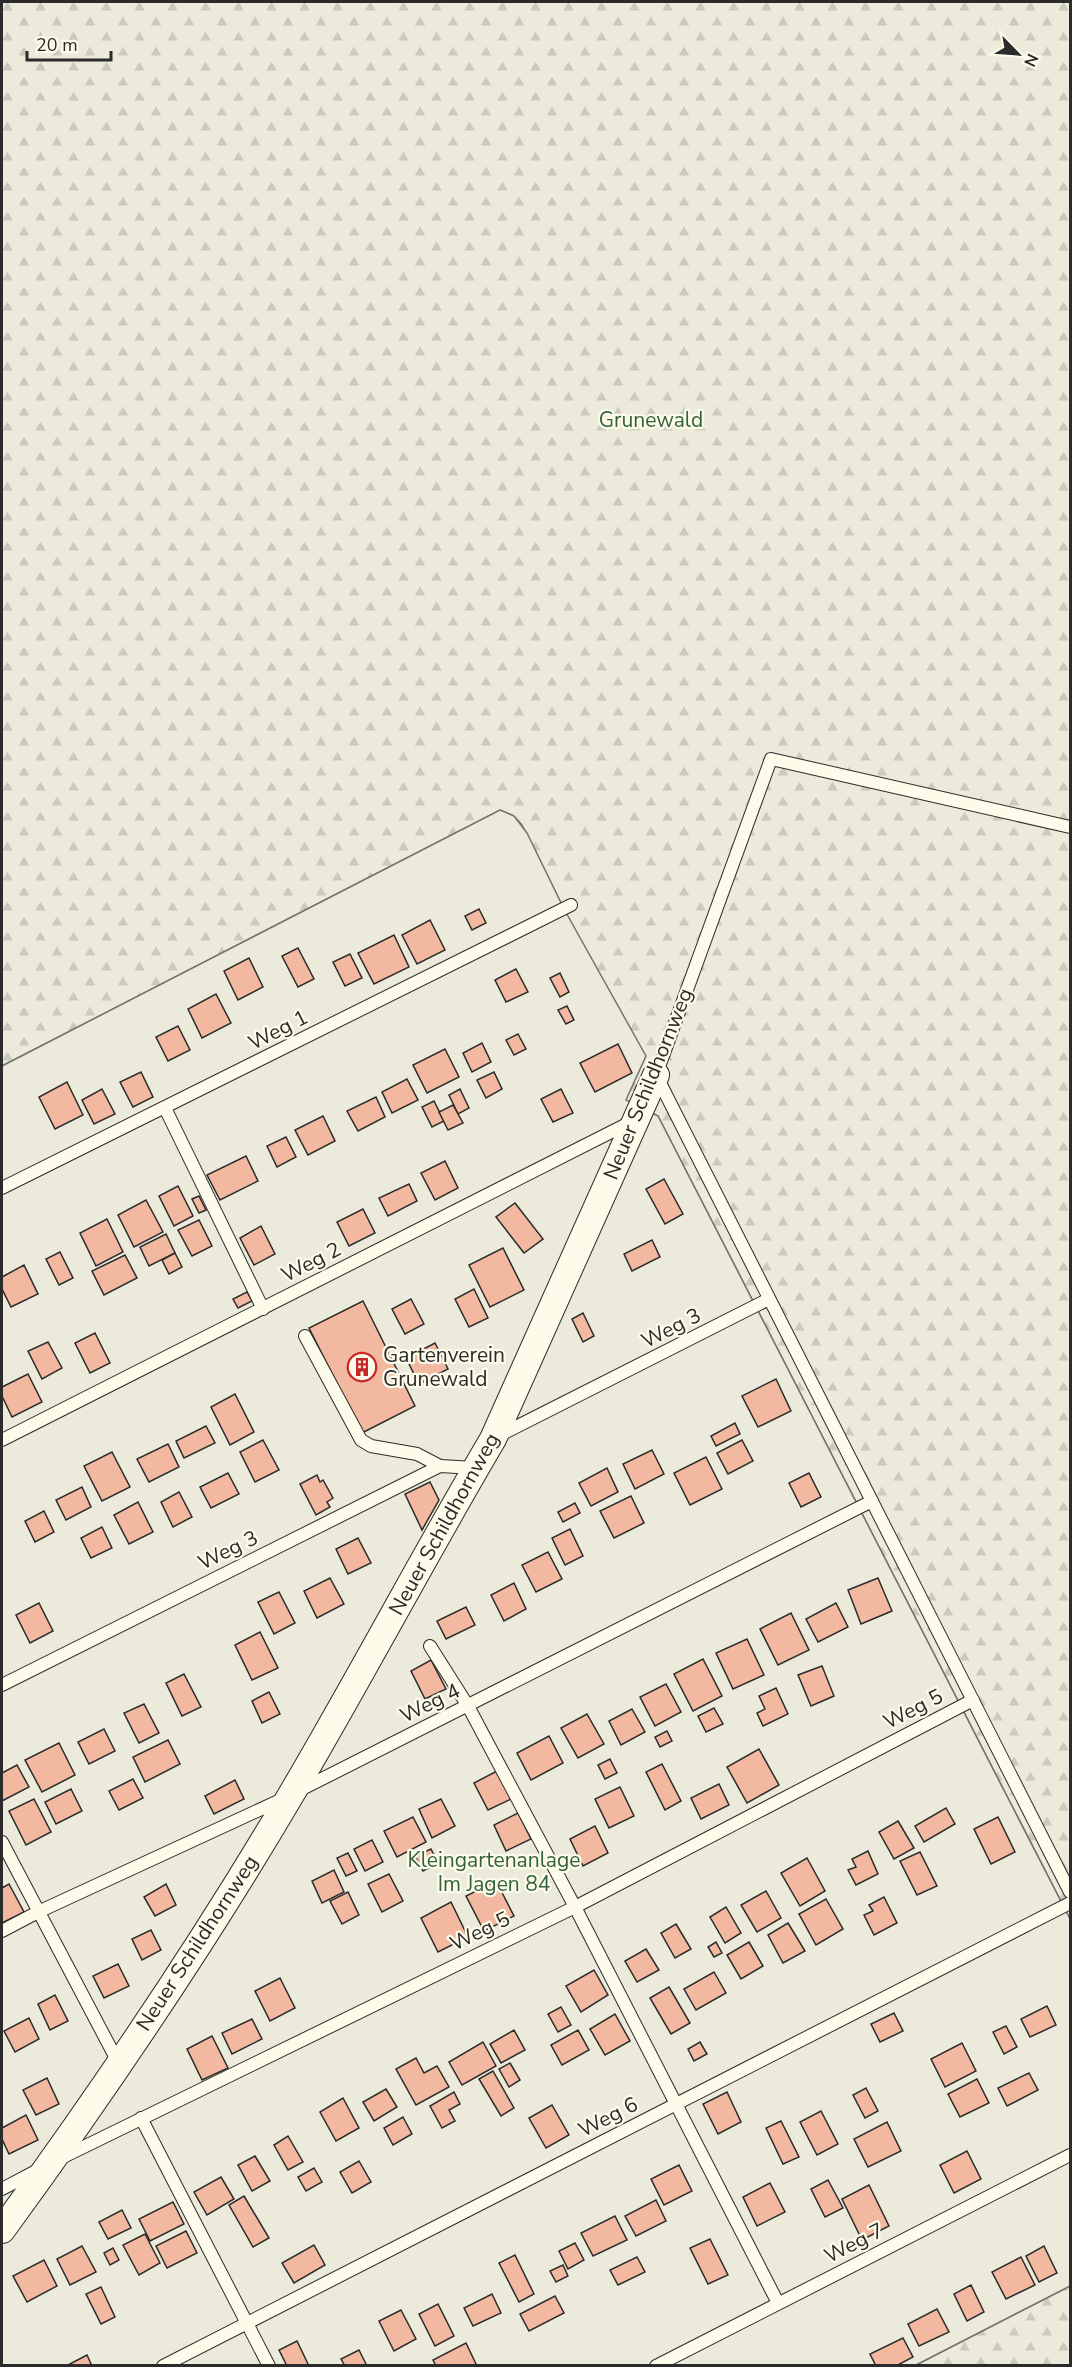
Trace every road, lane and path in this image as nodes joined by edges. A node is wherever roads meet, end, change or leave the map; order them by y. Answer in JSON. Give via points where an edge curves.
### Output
{"nodes":[{"id":1,"x":1071,"y":827,"type":"edge"},
{"id":2,"x":572,"y":905,"type":"dead end"},
{"id":3,"x":656,"y":1075,"type":"junction"},
{"id":4,"x":165,"y":1108,"type":"junction"},
{"id":5,"x":638,"y":1119,"type":"junction"},
{"id":6,"x":2,"y":1188,"type":"edge"},
{"id":7,"x":770,"y":1299,"type":"junction"},
{"id":8,"x":263,"y":1309,"type":"junction"},
{"id":9,"x":305,"y":1336,"type":"dead end"},
{"id":10,"x":492,"y":1439,"type":"junction"},
{"id":11,"x":2,"y":1440,"type":"edge"},
{"id":12,"x":440,"y":1466,"type":"junction"},
{"id":13,"x":475,"y":1468,"type":"junction"},
{"id":14,"x":872,"y":1501,"type":"junction"},
{"id":15,"x":430,"y":1646,"type":"dead end"},
{"id":16,"x":2,"y":1685,"type":"edge"},
{"id":17,"x":973,"y":1700,"type":"junction"},
{"id":18,"x":468,"y":1706,"type":"junction"},
{"id":19,"x":290,"y":1795,"type":"junction"},
{"id":20,"x":2,"y":1842,"type":"edge"},
{"id":21,"x":1071,"y":1892,"type":"edge"},
{"id":22,"x":1071,"y":1903,"type":"edge"},
{"id":23,"x":574,"y":1907,"type":"junction"},
{"id":24,"x":38,"y":1912,"type":"junction"},
{"id":25,"x":2,"y":1931,"type":"edge"},
{"id":26,"x":119,"y":2064,"type":"junction"},
{"id":27,"x":676,"y":2105,"type":"junction"},
{"id":28,"x":141,"y":2118,"type":"junction"},
{"id":29,"x":1071,"y":2155,"type":"edge"},
{"id":30,"x":50,"y":2164,"type":"junction"},
{"id":31,"x":2,"y":2189,"type":"edge"},
{"id":32,"x":2,"y":2230,"type":"edge"},
{"id":33,"x":778,"y":2303,"type":"junction"},
{"id":34,"x":247,"y":2323,"type":"junction"},
{"id":35,"x":163,"y":2366,"type":"edge"},
{"id":36,"x":269,"y":2366,"type":"edge"},
{"id":37,"x":656,"y":2366,"type":"edge"}],
"edges":[{"from":1,"to":3,"type":"lane","name":"Neuer Schildhornweg","via":[[771,759]]},
{"from":2,"to":4,"type":"lane","name":"Weg 1"},
{"from":3,"to":5,"type":"street","name":"Neuer Schildhornweg"},
{"from":3,"to":7,"type":"lane"},
{"from":4,"to":6,"type":"lane","name":"Weg 1"},
{"from":4,"to":8,"type":"lane"},
{"from":5,"to":8,"type":"lane","name":"Weg 2"},
{"from":5,"to":10,"type":"street","name":"Neuer Schildhornweg"},
{"from":7,"to":10,"type":"lane","name":"Weg 3"},
{"from":7,"to":14,"type":"lane"},
{"from":8,"to":11,"type":"lane","name":"Weg 2"},
{"from":9,"to":12,"type":"lane","via":[[361,1440],[371,1446],[417,1454]]},
{"from":10,"to":13,"type":"street","name":"Neuer Schildhornweg"},
{"from":12,"to":13,"type":"lane","name":"Weg 3"},
{"from":12,"to":16,"type":"lane","name":"Weg 3"},
{"from":13,"to":19,"type":"street","name":"Neuer Schildhornweg"},
{"from":14,"to":17,"type":"lane"},
{"from":14,"to":18,"type":"lane","name":"Weg 4"},
{"from":15,"to":18,"type":"lane"},
{"from":17,"to":21,"type":"lane"},
{"from":17,"to":23,"type":"lane","name":"Weg 5"},
{"from":18,"to":19,"type":"lane","name":"Weg 4"},
{"from":18,"to":23,"type":"lane"},
{"from":19,"to":24,"type":"lane","name":"Weg 4"},
{"from":19,"to":26,"type":"street","name":"Neuer Schildhornweg"},
{"from":20,"to":24,"type":"lane"},
{"from":22,"to":27,"type":"lane","name":"Weg 6"},
{"from":23,"to":27,"type":"lane"},
{"from":23,"to":28,"type":"lane","name":"Weg 5"},
{"from":24,"to":25,"type":"lane","name":"Weg 4"},
{"from":24,"to":26,"type":"lane"},
{"from":26,"to":30,"type":"street","name":"Neuer Schildhornweg"},
{"from":27,"to":33,"type":"lane"},
{"from":27,"to":34,"type":"lane","name":"Weg 6"},
{"from":28,"to":30,"type":"lane","name":"Weg 5"},
{"from":28,"to":34,"type":"lane"},
{"from":29,"to":33,"type":"lane","name":"Weg 7"},
{"from":30,"to":31,"type":"lane","name":"Weg 5"},
{"from":30,"to":32,"type":"street","name":"Neuer Schildhornweg"},
{"from":33,"to":37,"type":"lane","name":"Weg 7"},
{"from":34,"to":35,"type":"lane","name":"Weg 6"},
{"from":34,"to":36,"type":"lane"}]}
